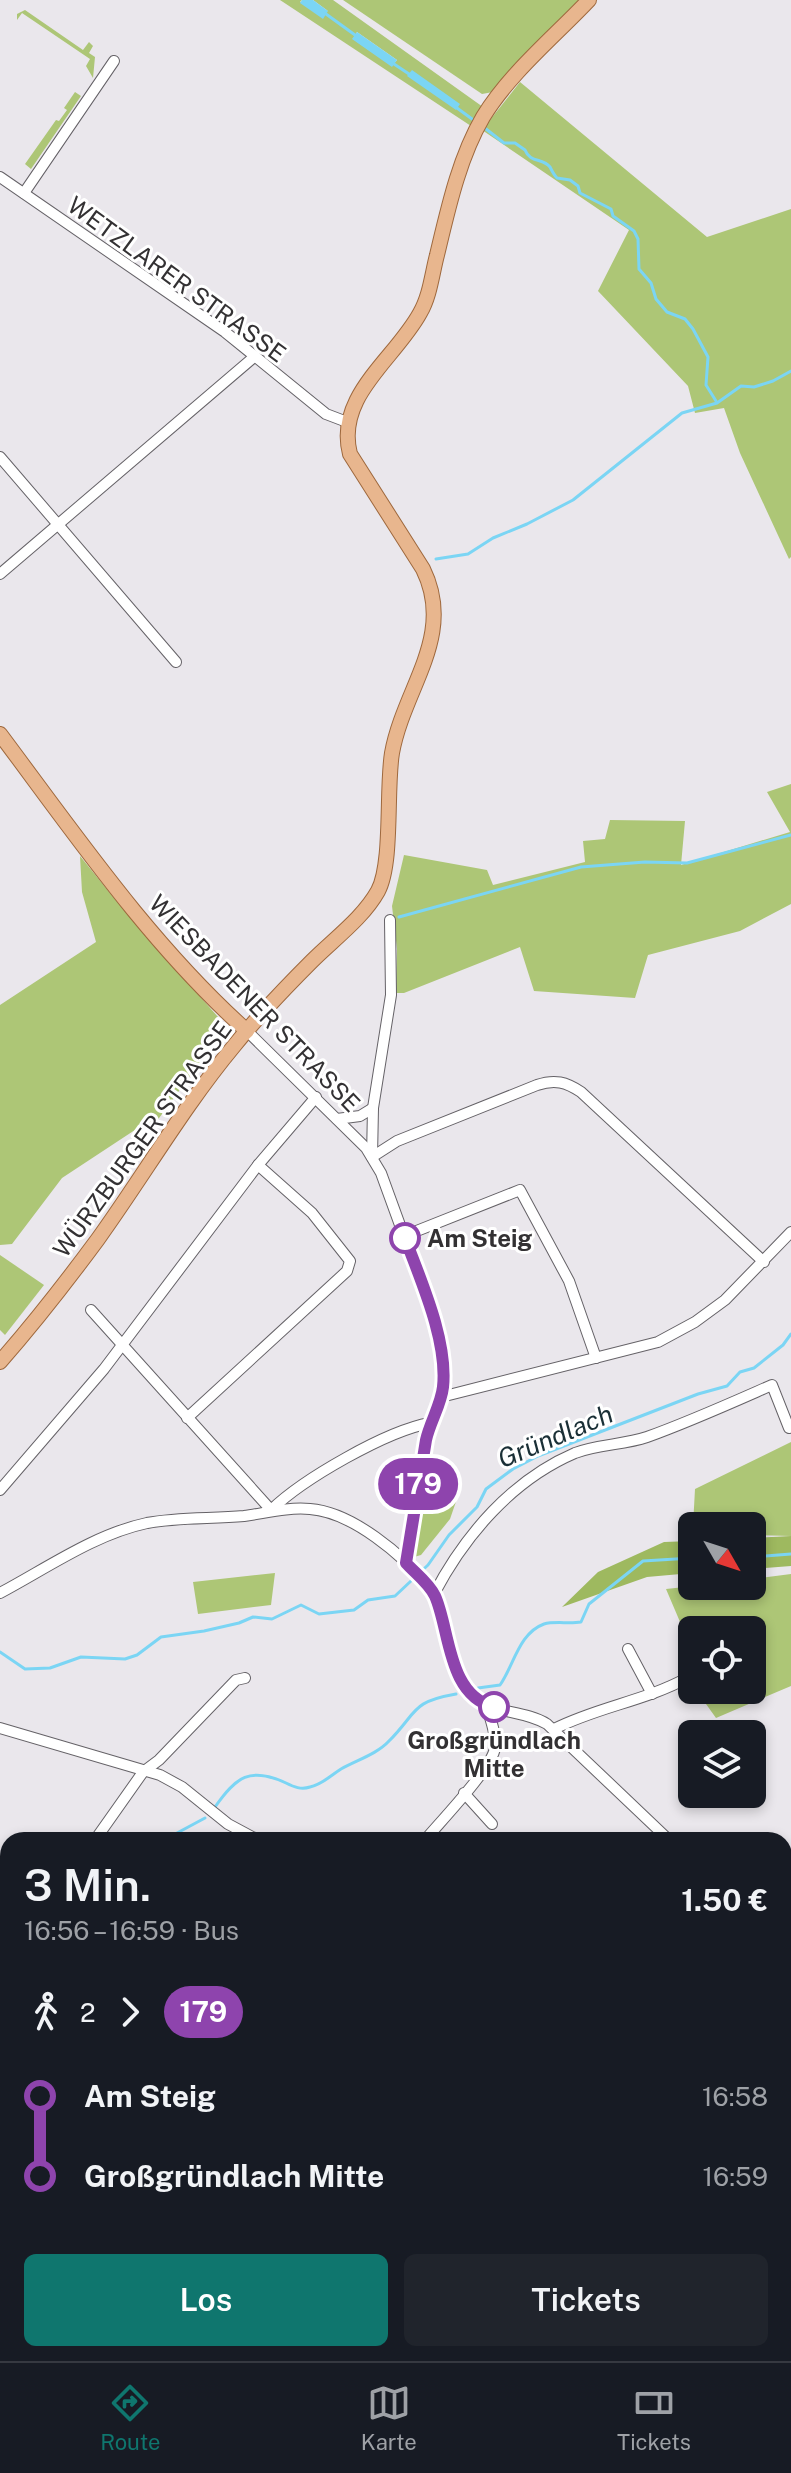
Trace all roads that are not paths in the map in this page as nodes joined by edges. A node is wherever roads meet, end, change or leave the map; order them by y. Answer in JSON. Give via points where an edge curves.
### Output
{"nodes":[{"id":1,"x":589,"y":0,"type":"edge"},
{"id":2,"x":114,"y":61,"type":"dead end"},
{"id":3,"x":0,"y":177,"type":"edge"},
{"id":4,"x":24,"y":193,"type":"junction"},
{"id":5,"x":254,"y":357,"type":"junction"},
{"id":6,"x":347,"y":422,"type":"junction"},
{"id":7,"x":0,"y":457,"type":"edge"},
{"id":8,"x":59,"y":525,"type":"junction"},
{"id":9,"x":0,"y":574,"type":"edge"},
{"id":10,"x":176,"y":662,"type":"dead end"},
{"id":11,"x":0,"y":734,"type":"edge"},
{"id":12,"x":390,"y":920,"type":"dead end"},
{"id":13,"x":247,"y":1031,"type":"junction"},
{"id":14,"x":316,"y":1097,"type":"junction"},
{"id":15,"x":373,"y":1108,"type":"junction"},
{"id":16,"x":337,"y":1119,"type":"junction"},
{"id":17,"x":369,"y":1153,"type":"junction"},
{"id":18,"x":258,"y":1165,"type":"junction"},
{"id":19,"x":791,"y":1232,"type":"edge"},
{"id":20,"x":404,"y":1236,"type":"junction"},
{"id":21,"x":764,"y":1262,"type":"junction"},
{"id":22,"x":91,"y":1310,"type":"dead end"},
{"id":23,"x":123,"y":1345,"type":"junction"},
{"id":24,"x":596,"y":1358,"type":"junction"},
{"id":25,"x":0,"y":1362,"type":"edge"},
{"id":26,"x":441,"y":1397,"type":"junction"},
{"id":27,"x":187,"y":1418,"type":"junction"},
{"id":28,"x":430,"y":1423,"type":"junction"},
{"id":29,"x":789,"y":1428,"type":"edge"},
{"id":30,"x":0,"y":1490,"type":"edge"},
{"id":31,"x":286,"y":1496,"type":"junction"},
{"id":32,"x":291,"y":1508,"type":"junction"},
{"id":33,"x":271,"y":1510,"type":"junction"},
{"id":34,"x":408,"y":1565,"type":"junction"},
{"id":35,"x":431,"y":1590,"type":"junction"},
{"id":36,"x":0,"y":1593,"type":"edge"},
{"id":37,"x":628,"y":1649,"type":"dead end"},
{"id":38,"x":245,"y":1678,"type":"dead end"},
{"id":39,"x":678,"y":1682,"type":"edge"},
{"id":40,"x":652,"y":1694,"type":"junction"},
{"id":41,"x":486,"y":1705,"type":"junction"},
{"id":42,"x":0,"y":1728,"type":"edge"},
{"id":43,"x":554,"y":1729,"type":"junction"},
{"id":44,"x":143,"y":1772,"type":"junction"},
{"id":45,"x":464,"y":1793,"type":"junction"},
{"id":46,"x":492,"y":1824,"type":"dead end"},
{"id":47,"x":101,"y":1832,"type":"edge"},
{"id":48,"x":243,"y":1832,"type":"edge"},
{"id":49,"x":432,"y":1832,"type":"edge"},
{"id":50,"x":661,"y":1832,"type":"edge"}],
"edges":[{"from":1,"to":6,"type":"main road","via":[[481,121],[447,213],[421,312],[363,390]]},
{"from":2,"to":4,"type":"street"},
{"from":3,"to":4,"type":"street","name":"WETZLARER STRASSE"},
{"from":4,"to":5,"type":"street","name":"WETZLARER STRASSE"},
{"from":5,"to":6,"type":"street","name":"WETZLARER STRASSE","via":[[326,414]]},
{"from":5,"to":8,"type":"street"},
{"from":6,"to":13,"type":"main road","name":"WÜRZBURGER STRASSE","via":[[350,454],[431,584],[436,613],[432,642],[398,726],[385,867],[377,892]]},
{"from":7,"to":8,"type":"street"},
{"from":8,"to":9,"type":"street"},
{"from":8,"to":10,"type":"street"},
{"from":11,"to":13,"type":"main road","name":"WIESBADENER STRASSE","via":[[143,922]]},
{"from":12,"to":15,"type":"street","via":[[391,995]]},
{"from":13,"to":14,"type":"street","name":"WIESBADENER STRASSE"},
{"from":13,"to":25,"type":"main road","name":"WÜRZBURGER STRASSE","via":[[199,1091],[99,1238]]},
{"from":14,"to":16,"type":"street","name":"WIESBADENER STRASSE"},
{"from":14,"to":18,"type":"street"},
{"from":15,"to":16,"type":"street"},
{"from":15,"to":17,"type":"street"},
{"from":16,"to":17,"type":"street","name":"WIESBADENER STRASSE"},
{"from":17,"to":20,"type":"street"},
{"from":17,"to":21,"type":"street","via":[[537,1085],[563,1082],[581,1092]]},
{"from":18,"to":23,"type":"street"},
{"from":18,"to":27,"type":"street","via":[[312,1213],[350,1261],[347,1271]]},
{"from":19,"to":21,"type":"street"},
{"from":20,"to":24,"type":"street","via":[[520,1190],[563,1268]]},
{"from":20,"to":26,"type":"street","via":[[435,1328],[443,1371]]},
{"from":21,"to":24,"type":"street","via":[[695,1322],[658,1342]]},
{"from":22,"to":23,"type":"street"},
{"from":23,"to":27,"type":"street"},
{"from":23,"to":30,"type":"street"},
{"from":24,"to":26,"type":"street"},
{"from":26,"to":28,"type":"street"},
{"from":27,"to":33,"type":"street"},
{"from":28,"to":31,"type":"street","via":[[408,1427]]},
{"from":28,"to":34,"type":"street"},
{"from":29,"to":35,"type":"street","via":[[772,1385],[644,1438],[577,1452],[516,1489],[478,1526]]},
{"from":31,"to":32,"type":"street"},
{"from":31,"to":33,"type":"street"},
{"from":32,"to":33,"type":"street"},
{"from":32,"to":34,"type":"street","via":[[337,1514]]},
{"from":33,"to":36,"type":"street","via":[[164,1520],[127,1529]]},
{"from":34,"to":35,"type":"street"},
{"from":35,"to":41,"type":"street","via":[[452,1660],[471,1693]]},
{"from":37,"to":40,"type":"street"},
{"from":38,"to":44,"type":"street","via":[[236,1680]]},
{"from":39,"to":40,"type":"street"},
{"from":40,"to":43,"type":"street"},
{"from":41,"to":43,"type":"street","via":[[526,1714]]},
{"from":41,"to":45,"type":"street","via":[[495,1748]]},
{"from":42,"to":44,"type":"street"},
{"from":43,"to":50,"type":"street"},
{"from":44,"to":47,"type":"street"},
{"from":44,"to":48,"type":"street","via":[[182,1787]]},
{"from":45,"to":46,"type":"street"},
{"from":45,"to":49,"type":"street"}]}
